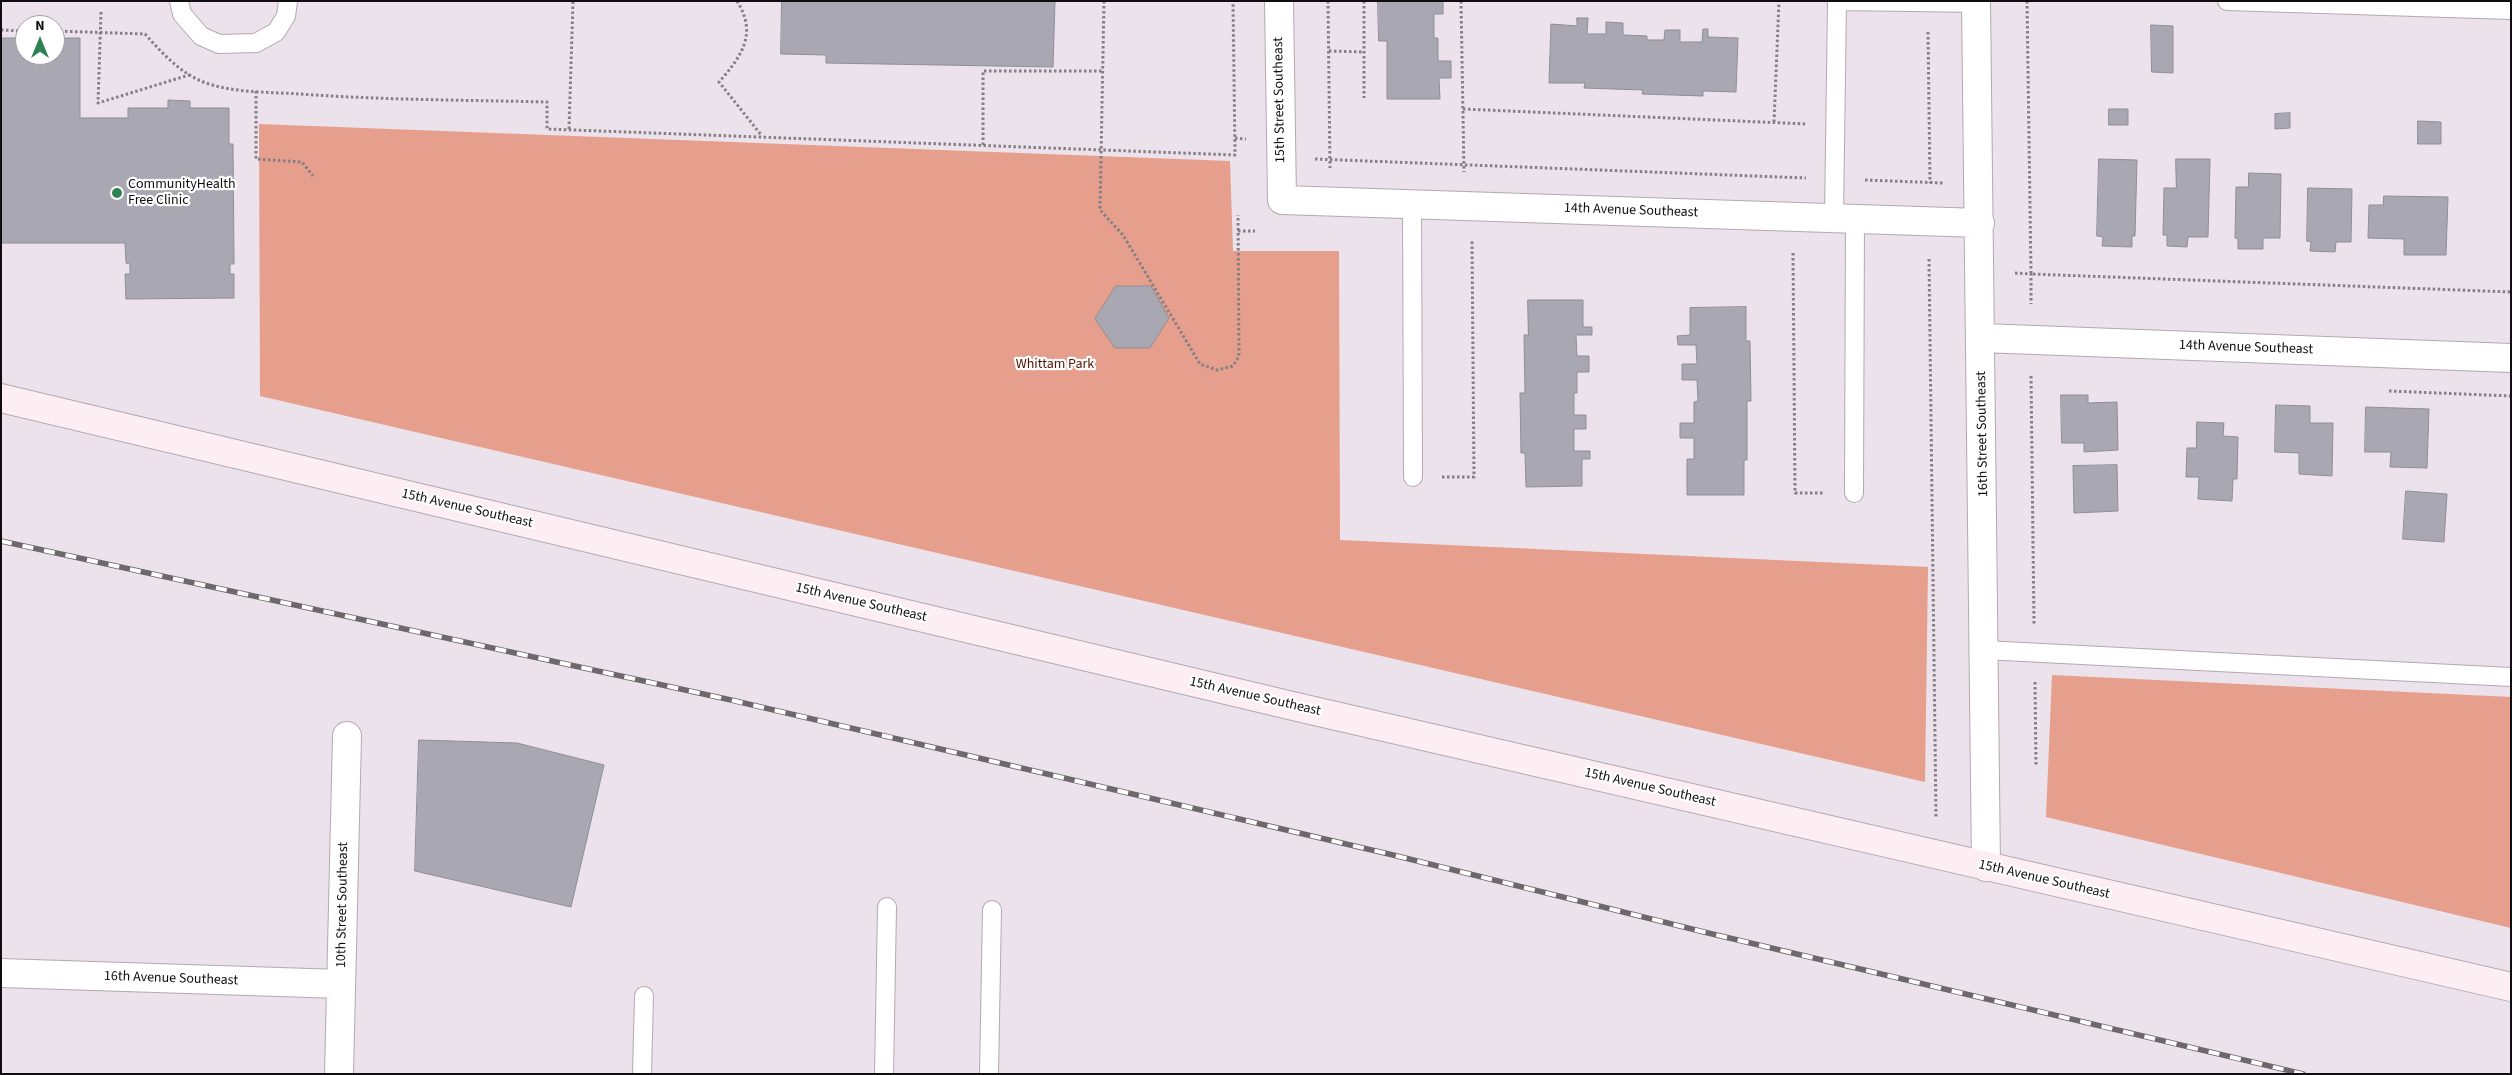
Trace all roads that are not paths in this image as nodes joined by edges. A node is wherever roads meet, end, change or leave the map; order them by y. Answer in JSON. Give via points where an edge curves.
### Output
{"nodes":[{"id":1,"x":179,"y":1,"type":"edge"},
{"id":2,"x":288,"y":1,"type":"edge"},
{"id":3,"x":1279,"y":1,"type":"edge"},
{"id":4,"x":1837,"y":1,"type":"edge"},
{"id":5,"x":1844,"y":1,"type":"edge"},
{"id":6,"x":2226,"y":1,"type":"edge"},
{"id":7,"x":1977,"y":2,"type":"edge"},
{"id":8,"x":2511,"y":10,"type":"edge"},
{"id":9,"x":1282,"y":200,"type":"joint"},
{"id":10,"x":1412,"y":204,"type":"junction"},
{"id":11,"x":1844,"y":218,"type":"junction"},
{"id":12,"x":1980,"y":224,"type":"junction"},
{"id":13,"x":1982,"y":338,"type":"junction"},
{"id":14,"x":2511,"y":358,"type":"edge"},
{"id":15,"x":1,"y":398,"type":"edge"},
{"id":16,"x":1413,"y":478,"type":"road end"},
{"id":17,"x":1854,"y":493,"type":"road end"},
{"id":18,"x":1984,"y":650,"type":"junction"},
{"id":19,"x":2511,"y":677,"type":"edge"},
{"id":20,"x":347,"y":736,"type":"dead end"},
{"id":21,"x":1986,"y":866,"type":"junction"},
{"id":22,"x":887,"y":907,"type":"dead end"},
{"id":23,"x":992,"y":910,"type":"dead end"},
{"id":24,"x":1,"y":974,"type":"edge"},
{"id":25,"x":341,"y":984,"type":"junction"},
{"id":26,"x":2511,"y":987,"type":"edge"},
{"id":27,"x":644,"y":996,"type":"dead end"},
{"id":28,"x":339,"y":1074,"type":"edge"},
{"id":29,"x":642,"y":1074,"type":"edge"},
{"id":30,"x":884,"y":1074,"type":"edge"},
{"id":31,"x":989,"y":1074,"type":"edge"}],
"edges":[{"from":1,"to":2,"type":"lane","via":[[182,14],[201,36],[219,44],[256,43],[276,32],[286,16]]},
{"from":3,"to":9,"type":"street","name":"15th Street Southeast"},
{"from":4,"to":11,"type":"lane","via":[[1835,179]]},
{"from":5,"to":7,"type":"lane"},
{"from":6,"to":8,"type":"lane"},
{"from":7,"to":12,"type":"street","name":"16th Street Southeast"},
{"from":9,"to":10,"type":"street","name":"14th Avenue Southeast"},
{"from":10,"to":11,"type":"street","name":"14th Avenue Southeast"},
{"from":10,"to":16,"type":"lane"},
{"from":11,"to":12,"type":"street","name":"14th Avenue Southeast"},
{"from":11,"to":17,"type":"lane"},
{"from":12,"to":13,"type":"street","name":"16th Street Southeast"},
{"from":13,"to":14,"type":"street","name":"14th Avenue Southeast"},
{"from":13,"to":18,"type":"street","name":"16th Street Southeast"},
{"from":15,"to":21,"type":"street","name":"15th Avenue Southeast","via":[[1297,707]]},
{"from":18,"to":19,"type":"lane"},
{"from":18,"to":21,"type":"street","name":"16th Street Southeast"},
{"from":20,"to":25,"type":"street","name":"10th Street Southeast"},
{"from":21,"to":26,"type":"street","name":"15th Avenue Southeast"},
{"from":22,"to":30,"type":"lane"},
{"from":23,"to":31,"type":"lane"},
{"from":24,"to":25,"type":"street","name":"16th Avenue Southeast"},
{"from":25,"to":28,"type":"street","name":"10th Street Southeast"},
{"from":27,"to":29,"type":"lane"}]}
